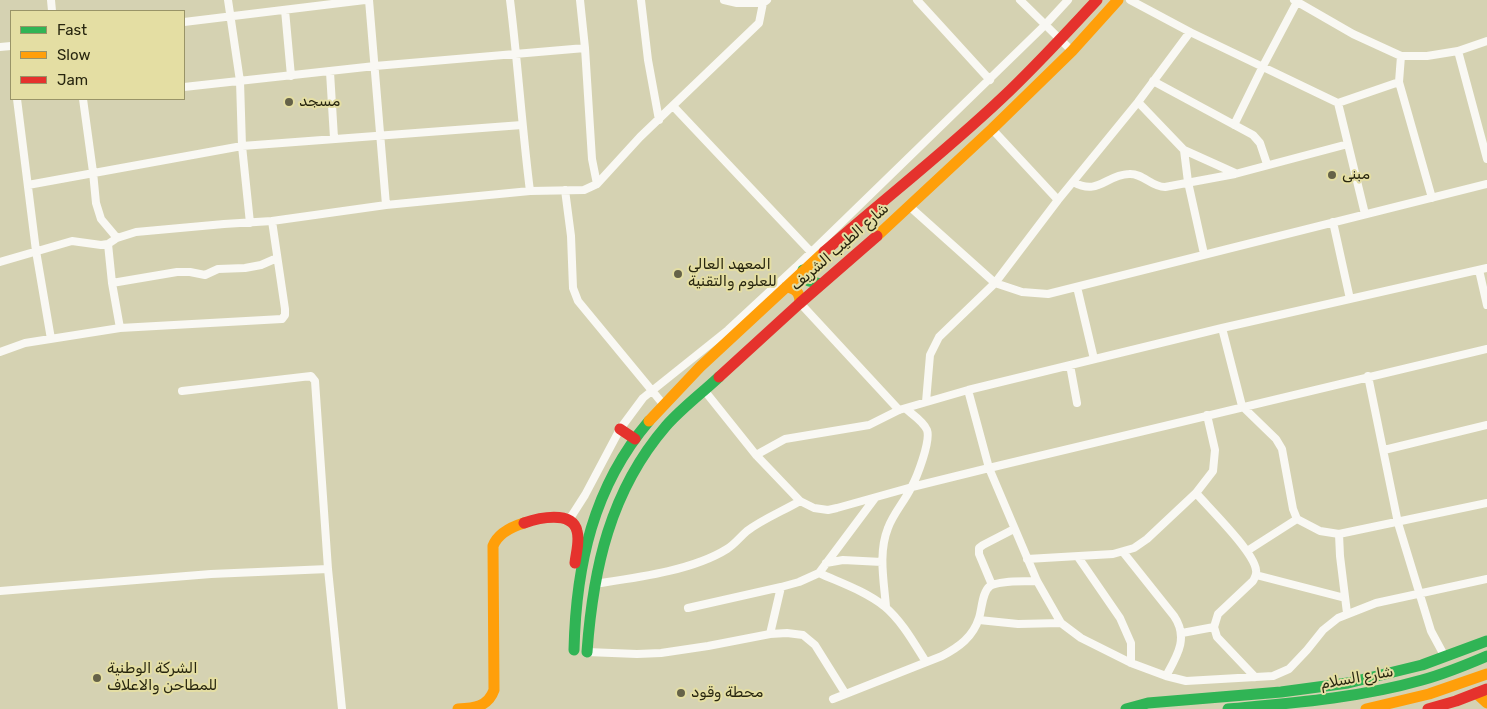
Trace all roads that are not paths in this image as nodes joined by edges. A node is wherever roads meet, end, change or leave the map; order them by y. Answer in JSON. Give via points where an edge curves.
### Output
{"nodes":[{"id":1,"x":228,"y":0,"type":"edge"},
{"id":2,"x":367,"y":0,"type":"edge"},
{"id":3,"x":510,"y":0,"type":"edge"},
{"id":4,"x":580,"y":0,"type":"edge"},
{"id":5,"x":641,"y":0,"type":"edge"},
{"id":6,"x":724,"y":0,"type":"edge"},
{"id":7,"x":917,"y":0,"type":"edge"},
{"id":8,"x":1020,"y":0,"type":"edge"},
{"id":9,"x":1068,"y":0,"type":"edge"},
{"id":10,"x":1097,"y":0,"type":"edge"},
{"id":11,"x":1118,"y":0,"type":"edge"},
{"id":12,"x":1130,"y":0,"type":"edge"},
{"id":13,"x":1297,"y":1,"type":"edge"},
{"id":14,"x":765,"y":2,"type":"edge"},
{"id":15,"x":285,"y":10,"type":"junction"},
{"id":16,"x":230,"y":17,"type":"junction"},
{"id":17,"x":185,"y":22,"type":"edge"},
{"id":18,"x":1045,"y":26,"type":"junction"},
{"id":19,"x":1190,"y":32,"type":"junction"},
{"id":20,"x":1061,"y":39,"type":"junction"},
{"id":21,"x":1487,"y":40,"type":"edge"},
{"id":22,"x":585,"y":48,"type":"junction"},
{"id":23,"x":1072,"y":51,"type":"junction"},
{"id":24,"x":1458,"y":51,"type":"junction"},
{"id":25,"x":517,"y":54,"type":"junction"},
{"id":26,"x":1401,"y":56,"type":"junction"},
{"id":27,"x":375,"y":66,"type":"junction"},
{"id":28,"x":1263,"y":66,"type":"junction"},
{"id":29,"x":330,"y":72,"type":"junction"},
{"id":30,"x":291,"y":76,"type":"junction"},
{"id":31,"x":990,"y":80,"type":"junction"},
{"id":32,"x":240,"y":81,"type":"junction"},
{"id":33,"x":1153,"y":81,"type":"junction"},
{"id":34,"x":1399,"y":82,"type":"junction"},
{"id":35,"x":185,"y":87,"type":"edge"},
{"id":36,"x":17,"y":100,"type":"edge"},
{"id":37,"x":83,"y":100,"type":"edge"},
{"id":38,"x":1138,"y":102,"type":"junction"},
{"id":39,"x":1338,"y":103,"type":"junction"},
{"id":40,"x":673,"y":106,"type":"junction"},
{"id":41,"x":659,"y":120,"type":"junction"},
{"id":42,"x":522,"y":125,"type":"junction"},
{"id":43,"x":1234,"y":125,"type":"junction"},
{"id":44,"x":992,"y":129,"type":"junction"},
{"id":45,"x":381,"y":135,"type":"junction"},
{"id":46,"x":334,"y":138,"type":"junction"},
{"id":47,"x":1348,"y":144,"type":"junction"},
{"id":48,"x":242,"y":146,"type":"junction"},
{"id":49,"x":1184,"y":150,"type":"junction"},
{"id":50,"x":1487,"y":159,"type":"edge"},
{"id":51,"x":1267,"y":164,"type":"junction"},
{"id":52,"x":94,"y":172,"type":"junction"},
{"id":53,"x":1235,"y":174,"type":"junction"},
{"id":54,"x":1073,"y":182,"type":"junction"},
{"id":55,"x":1188,"y":182,"type":"junction"},
{"id":56,"x":597,"y":184,"type":"junction"},
{"id":57,"x":1487,"y":184,"type":"edge"},
{"id":58,"x":28,"y":185,"type":"junction"},
{"id":59,"x":565,"y":190,"type":"junction"},
{"id":60,"x":530,"y":191,"type":"junction"},
{"id":61,"x":1432,"y":198,"type":"junction"},
{"id":62,"x":1058,"y":200,"type":"junction"},
{"id":63,"x":386,"y":205,"type":"junction"},
{"id":64,"x":909,"y":206,"type":"junction"},
{"id":65,"x":1365,"y":214,"type":"junction"},
{"id":66,"x":272,"y":221,"type":"junction"},
{"id":67,"x":1333,"y":222,"type":"junction"},
{"id":68,"x":250,"y":223,"type":"junction"},
{"id":69,"x":116,"y":238,"type":"junction"},
{"id":70,"x":108,"y":244,"type":"junction"},
{"id":71,"x":36,"y":251,"type":"junction"},
{"id":72,"x":811,"y":252,"type":"junction"},
{"id":73,"x":1204,"y":254,"type":"junction"},
{"id":74,"x":277,"y":258,"type":"junction"},
{"id":75,"x":0,"y":262,"type":"edge"},
{"id":76,"x":1483,"y":269,"type":"edge"},
{"id":77,"x":803,"y":270,"type":"junction"},
{"id":78,"x":112,"y":283,"type":"junction"},
{"id":79,"x":995,"y":283,"type":"junction"},
{"id":80,"x":821,"y":284,"type":"junction"},
{"id":81,"x":786,"y":287,"type":"junction"},
{"id":82,"x":1077,"y":288,"type":"junction"},
{"id":83,"x":1350,"y":299,"type":"junction"},
{"id":84,"x":800,"y":303,"type":"junction"},
{"id":85,"x":1487,"y":305,"type":"edge"},
{"id":86,"x":120,"y":328,"type":"junction"},
{"id":87,"x":1222,"y":328,"type":"junction"},
{"id":88,"x":51,"y":339,"type":"junction"},
{"id":89,"x":1487,"y":349,"type":"edge"},
{"id":90,"x":0,"y":352,"type":"edge"},
{"id":91,"x":1094,"y":359,"type":"junction"},
{"id":92,"x":1070,"y":365,"type":"junction"},
{"id":93,"x":1368,"y":376,"type":"junction"},
{"id":94,"x":704,"y":390,"type":"junction"},
{"id":95,"x":968,"y":390,"type":"junction"},
{"id":96,"x":182,"y":391,"type":"dead end"},
{"id":97,"x":650,"y":391,"type":"junction"},
{"id":98,"x":926,"y":402,"type":"junction"},
{"id":99,"x":1077,"y":403,"type":"dead end"},
{"id":100,"x":663,"y":404,"type":"junction"},
{"id":101,"x":1242,"y":406,"type":"junction"},
{"id":102,"x":902,"y":410,"type":"junction"},
{"id":103,"x":1207,"y":415,"type":"junction"},
{"id":104,"x":1487,"y":425,"type":"edge"},
{"id":105,"x":620,"y":429,"type":"junction"},
{"id":106,"x":635,"y":439,"type":"junction"},
{"id":107,"x":1384,"y":450,"type":"junction"},
{"id":108,"x":756,"y":455,"type":"junction"},
{"id":109,"x":989,"y":468,"type":"junction"},
{"id":110,"x":912,"y":487,"type":"junction"},
{"id":111,"x":1196,"y":493,"type":"junction"},
{"id":112,"x":875,"y":498,"type":"junction"},
{"id":113,"x":800,"y":501,"type":"junction"},
{"id":114,"x":1487,"y":503,"type":"edge"},
{"id":115,"x":1298,"y":519,"type":"junction"},
{"id":116,"x":569,"y":520,"type":"junction"},
{"id":117,"x":1398,"y":523,"type":"junction"},
{"id":118,"x":1014,"y":529,"type":"junction"},
{"id":119,"x":1339,"y":534,"type":"junction"},
{"id":120,"x":1246,"y":551,"type":"junction"},
{"id":121,"x":1123,"y":552,"type":"junction"},
{"id":122,"x":1078,"y":557,"type":"junction"},
{"id":123,"x":1027,"y":559,"type":"junction"},
{"id":124,"x":882,"y":562,"type":"junction"},
{"id":125,"x":826,"y":563,"type":"junction"},
{"id":126,"x":328,"y":569,"type":"junction"},
{"id":127,"x":819,"y":573,"type":"junction"},
{"id":128,"x":1256,"y":575,"type":"junction"},
{"id":129,"x":1487,"y":579,"type":"edge"},
{"id":130,"x":578,"y":581,"type":"junction"},
{"id":131,"x":1036,"y":581,"type":"junction"},
{"id":132,"x":594,"y":584,"type":"junction"},
{"id":133,"x":992,"y":585,"type":"junction"},
{"id":134,"x":781,"y":587,"type":"junction"},
{"id":135,"x":0,"y":591,"type":"edge"},
{"id":136,"x":1419,"y":595,"type":"junction"},
{"id":137,"x":1345,"y":598,"type":"junction"},
{"id":138,"x":688,"y":608,"type":"dead end"},
{"id":139,"x":886,"y":608,"type":"junction"},
{"id":140,"x":1347,"y":614,"type":"junction"},
{"id":141,"x":979,"y":620,"type":"junction"},
{"id":142,"x":1062,"y":623,"type":"junction"},
{"id":143,"x":1214,"y":627,"type":"junction"},
{"id":144,"x":1182,"y":633,"type":"junction"},
{"id":145,"x":770,"y":634,"type":"junction"},
{"id":146,"x":1487,"y":641,"type":"edge"},
{"id":147,"x":574,"y":650,"type":"dead end"},
{"id":148,"x":587,"y":652,"type":"joint"},
{"id":149,"x":1446,"y":656,"type":"junction"},
{"id":150,"x":1487,"y":656,"type":"edge"},
{"id":151,"x":926,"y":662,"type":"junction"},
{"id":152,"x":1131,"y":663,"type":"junction"},
{"id":153,"x":1487,"y":674,"type":"edge"},
{"id":154,"x":1166,"y":676,"type":"junction"},
{"id":155,"x":1255,"y":677,"type":"junction"},
{"id":156,"x":1482,"y":691,"type":"edge"},
{"id":157,"x":845,"y":693,"type":"junction"},
{"id":158,"x":833,"y":699,"type":"dead end"},
{"id":159,"x":1487,"y":703,"type":"edge"},
{"id":160,"x":342,"y":709,"type":"edge"},
{"id":161,"x":458,"y":709,"type":"edge"},
{"id":162,"x":1126,"y":709,"type":"edge"},
{"id":163,"x":1228,"y":709,"type":"edge"},
{"id":164,"x":1366,"y":709,"type":"edge"},
{"id":165,"x":1428,"y":709,"type":"edge"}],
"edges":[{"from":1,"to":16,"type":"street"},
{"from":2,"to":15,"type":"street"},
{"from":2,"to":27,"type":"street"},
{"from":3,"to":25,"type":"street"},
{"from":4,"to":22,"type":"street"},
{"from":5,"to":41,"type":"street"},
{"from":6,"to":14,"type":"street"},
{"from":7,"to":31,"type":"street"},
{"from":8,"to":18,"type":"street"},
{"from":9,"to":18,"type":"street"},
{"from":10,"to":20,"type":"main road","name":"شارع الطيب الشريف"},
{"from":11,"to":23,"type":"main road","name":"شارع الطيب الشريف"},
{"from":12,"to":19,"type":"street"},
{"from":13,"to":26,"type":"street","via":[[1353,34]]},
{"from":13,"to":28,"type":"street"},
{"from":14,"to":40,"type":"street","via":[[759,23]]},
{"from":15,"to":16,"type":"street"},
{"from":15,"to":30,"type":"street"},
{"from":16,"to":17,"type":"street"},
{"from":16,"to":32,"type":"street"},
{"from":18,"to":20,"type":"street"},
{"from":18,"to":31,"type":"street"},
{"from":19,"to":28,"type":"street"},
{"from":19,"to":33,"type":"street"},
{"from":20,"to":23,"type":"street"},
{"from":20,"to":77,"type":"main road","name":"شارع الطيب الشريف","via":[[989,110]]},
{"from":21,"to":24,"type":"street"},
{"from":22,"to":25,"type":"street"},
{"from":22,"to":56,"type":"street","via":[[592,159]]},
{"from":23,"to":44,"type":"main road","name":"شارع الطيب الشريف"},
{"from":24,"to":26,"type":"street"},
{"from":24,"to":50,"type":"street"},
{"from":25,"to":27,"type":"street"},
{"from":25,"to":42,"type":"street"},
{"from":26,"to":34,"type":"street"},
{"from":27,"to":29,"type":"street"},
{"from":27,"to":45,"type":"street"},
{"from":28,"to":39,"type":"street"},
{"from":28,"to":43,"type":"street"},
{"from":29,"to":30,"type":"street"},
{"from":29,"to":46,"type":"street"},
{"from":30,"to":32,"type":"street"},
{"from":31,"to":72,"type":"street"},
{"from":32,"to":35,"type":"street"},
{"from":32,"to":48,"type":"street"},
{"from":33,"to":38,"type":"street"},
{"from":33,"to":43,"type":"street"},
{"from":34,"to":39,"type":"street"},
{"from":34,"to":61,"type":"street"},
{"from":36,"to":58,"type":"street"},
{"from":37,"to":52,"type":"street"},
{"from":38,"to":49,"type":"street"},
{"from":38,"to":54,"type":"street"},
{"from":39,"to":47,"type":"street"},
{"from":40,"to":41,"type":"street"},
{"from":40,"to":72,"type":"street"},
{"from":41,"to":56,"type":"street"},
{"from":42,"to":45,"type":"street"},
{"from":42,"to":60,"type":"street"},
{"from":43,"to":51,"type":"street","via":[[1257,139]]},
{"from":44,"to":62,"type":"street"},
{"from":44,"to":64,"type":"main road","name":"شارع الطيب الشريف"},
{"from":45,"to":46,"type":"street"},
{"from":45,"to":63,"type":"street"},
{"from":46,"to":48,"type":"street"},
{"from":47,"to":51,"type":"street"},
{"from":47,"to":65,"type":"street"},
{"from":48,"to":52,"type":"street"},
{"from":48,"to":68,"type":"street"},
{"from":49,"to":53,"type":"street"},
{"from":49,"to":55,"type":"street"},
{"from":51,"to":53,"type":"street"},
{"from":52,"to":58,"type":"street"},
{"from":52,"to":69,"type":"street","via":[[94,192],[101,219]]},
{"from":53,"to":55,"type":"street"},
{"from":54,"to":55,"type":"street","via":[[1090,188],[1129,174],[1138,174],[1160,187]]},
{"from":54,"to":62,"type":"street"},
{"from":55,"to":73,"type":"street"},
{"from":56,"to":59,"type":"street","via":[[584,190]]},
{"from":57,"to":61,"type":"street"},
{"from":58,"to":71,"type":"street"},
{"from":59,"to":60,"type":"street"},
{"from":59,"to":97,"type":"street","via":[[573,288],[578,301]]},
{"from":60,"to":63,"type":"street"},
{"from":61,"to":65,"type":"street"},
{"from":62,"to":79,"type":"street"},
{"from":63,"to":66,"type":"street"},
{"from":64,"to":79,"type":"street"},
{"from":64,"to":80,"type":"main road","name":"شارع الطيب الشريف"},
{"from":65,"to":67,"type":"street"},
{"from":66,"to":68,"type":"street"},
{"from":66,"to":74,"type":"street"},
{"from":67,"to":73,"type":"street"},
{"from":67,"to":83,"type":"street"},
{"from":68,"to":69,"type":"street","via":[[136,232]]},
{"from":69,"to":70,"type":"street"},
{"from":70,"to":71,"type":"street","via":[[95,245],[75,240]]},
{"from":70,"to":78,"type":"street"},
{"from":71,"to":75,"type":"street"},
{"from":71,"to":88,"type":"street"},
{"from":72,"to":97,"type":"street","via":[[728,330]]},
{"from":73,"to":82,"type":"street"},
{"from":74,"to":78,"type":"street","via":[[261,265],[218,269],[205,275],[178,272]]},
{"from":74,"to":86,"type":"street","via":[[285,308],[282,319]]},
{"from":76,"to":83,"type":"street"},
{"from":76,"to":85,"type":"street"},
{"from":77,"to":80,"type":"main road","via":[[807,280]]},
{"from":77,"to":81,"type":"main road","name":"شارع الطيب الشريف"},
{"from":78,"to":86,"type":"street"},
{"from":79,"to":82,"type":"street","via":[[1035,294]]},
{"from":79,"to":98,"type":"street","via":[[935,343],[930,355]]},
{"from":80,"to":84,"type":"main road","name":"شارع الطيب الشريف"},
{"from":81,"to":84,"type":"main road","via":[[797,291]]},
{"from":81,"to":100,"type":"main road","name":"شارع الطيب الشريف"},
{"from":82,"to":91,"type":"street"},
{"from":83,"to":87,"type":"street"},
{"from":84,"to":94,"type":"main road","name":"شارع الطيب الشريف"},
{"from":84,"to":102,"type":"street"},
{"from":86,"to":88,"type":"street"},
{"from":87,"to":91,"type":"street"},
{"from":87,"to":101,"type":"street"},
{"from":88,"to":90,"type":"street","via":[[25,343]]},
{"from":89,"to":93,"type":"street"},
{"from":91,"to":92,"type":"street"},
{"from":92,"to":95,"type":"street"},
{"from":92,"to":99,"type":"street"},
{"from":93,"to":101,"type":"street"},
{"from":93,"to":107,"type":"street"},
{"from":94,"to":108,"type":"street"},
{"from":94,"to":132,"type":"main road","name":"شارع الطيب الشريف","via":[[667,425],[639,461],[607,530]]},
{"from":95,"to":98,"type":"street"},
{"from":95,"to":109,"type":"street"},
{"from":96,"to":126,"type":"street","via":[[313,378]]},
{"from":97,"to":100,"type":"street"},
{"from":97,"to":105,"type":"street"},
{"from":98,"to":102,"type":"street"},
{"from":100,"to":106,"type":"main road","name":"شارع الطيب الشريف"},
{"from":101,"to":103,"type":"street"},
{"from":101,"to":115,"type":"street","via":[[1282,449]]},
{"from":102,"to":108,"type":"street","via":[[869,425],[785,439]]},
{"from":102,"to":110,"type":"street","via":[[924,424],[928,432],[928,442]]},
{"from":103,"to":109,"type":"street"},
{"from":103,"to":111,"type":"street","via":[[1216,461],[1213,471]]},
{"from":104,"to":107,"type":"street"},
{"from":105,"to":106,"type":"main road"},
{"from":105,"to":116,"type":"street"},
{"from":106,"to":130,"type":"main road","name":"شارع الطيب الشريف","via":[[617,467],[597,510]]},
{"from":107,"to":117,"type":"street"},
{"from":108,"to":113,"type":"street"},
{"from":109,"to":110,"type":"street"},
{"from":109,"to":118,"type":"street"},
{"from":110,"to":112,"type":"street"},
{"from":110,"to":124,"type":"street","via":[[888,528]]},
{"from":111,"to":120,"type":"street"},
{"from":111,"to":121,"type":"street","via":[[1147,539]]},
{"from":112,"to":113,"type":"street","via":[[828,510]]},
{"from":112,"to":125,"type":"street"},
{"from":113,"to":132,"type":"street","via":[[752,528],[716,554],[654,574]]},
{"from":114,"to":117,"type":"street"},
{"from":115,"to":119,"type":"street","via":[[1320,531]]},
{"from":115,"to":120,"type":"street"},
{"from":116,"to":130,"type":"main road","via":[[578,534],[573,573]]},
{"from":116,"to":161,"type":"main road","via":[[555,516],[536,519],[507,530],[497,539],[493,550],[494,690],[492,698],[482,706]]},
{"from":117,"to":119,"type":"street"},
{"from":117,"to":136,"type":"street"},
{"from":118,"to":123,"type":"street"},
{"from":118,"to":133,"type":"street","via":[[979,548]]},
{"from":119,"to":137,"type":"street"},
{"from":120,"to":128,"type":"street","via":[[1254,563]]},
{"from":121,"to":122,"type":"street"},
{"from":121,"to":144,"type":"street","via":[[1174,616]]},
{"from":122,"to":123,"type":"street"},
{"from":122,"to":152,"type":"street","via":[[1120,618],[1131,643]]},
{"from":123,"to":131,"type":"street"},
{"from":124,"to":125,"type":"street","via":[[843,560]]},
{"from":124,"to":139,"type":"street"},
{"from":125,"to":127,"type":"street"},
{"from":126,"to":135,"type":"street","via":[[202,574]]},
{"from":126,"to":160,"type":"street"},
{"from":127,"to":134,"type":"street"},
{"from":127,"to":139,"type":"street","via":[[863,592]]},
{"from":128,"to":137,"type":"street"},
{"from":128,"to":143,"type":"street","via":[[1218,614]]},
{"from":129,"to":136,"type":"street"},
{"from":130,"to":132,"type":"main road"},
{"from":130,"to":147,"type":"main road","name":"شارع الطيب الشريف"},
{"from":131,"to":133,"type":"street"},
{"from":131,"to":142,"type":"street"},
{"from":132,"to":148,"type":"main road","name":"شارع الطيب الشريف"},
{"from":133,"to":141,"type":"street","via":[[986,592]]},
{"from":134,"to":138,"type":"street"},
{"from":134,"to":145,"type":"street"},
{"from":136,"to":140,"type":"street","via":[[1376,603]]},
{"from":136,"to":149,"type":"street","via":[[1431,631]]},
{"from":137,"to":140,"type":"street"},
{"from":139,"to":151,"type":"street"},
{"from":140,"to":155,"type":"street","via":[[1327,626],[1285,671],[1273,676]]},
{"from":141,"to":142,"type":"street","via":[[1018,624]]},
{"from":141,"to":151,"type":"street","via":[[969,637],[956,649]]},
{"from":142,"to":152,"type":"street","via":[[1081,638]]},
{"from":143,"to":144,"type":"street"},
{"from":143,"to":155,"type":"street","via":[[1220,640]]},
{"from":144,"to":154,"type":"street","via":[[1179,652]]},
{"from":145,"to":148,"type":"street","via":[[661,653]]},
{"from":145,"to":157,"type":"street","via":[[795,633],[810,640]]},
{"from":146,"to":149,"type":"main road"},
{"from":149,"to":162,"type":"main road","via":[[1356,681],[1148,703]]},
{"from":150,"to":163,"type":"main road","name":"شارع السلام","via":[[1422,680],[1388,688],[1324,699]]},
{"from":151,"to":157,"type":"street"},
{"from":152,"to":154,"type":"street"},
{"from":153,"to":164,"type":"main road","name":"شارع السلام","via":[[1429,694]]},
{"from":154,"to":155,"type":"street","via":[[1193,682]]},
{"from":156,"to":159,"type":"main road"},
{"from":156,"to":165,"type":"main road"},
{"from":157,"to":158,"type":"street"}]}
